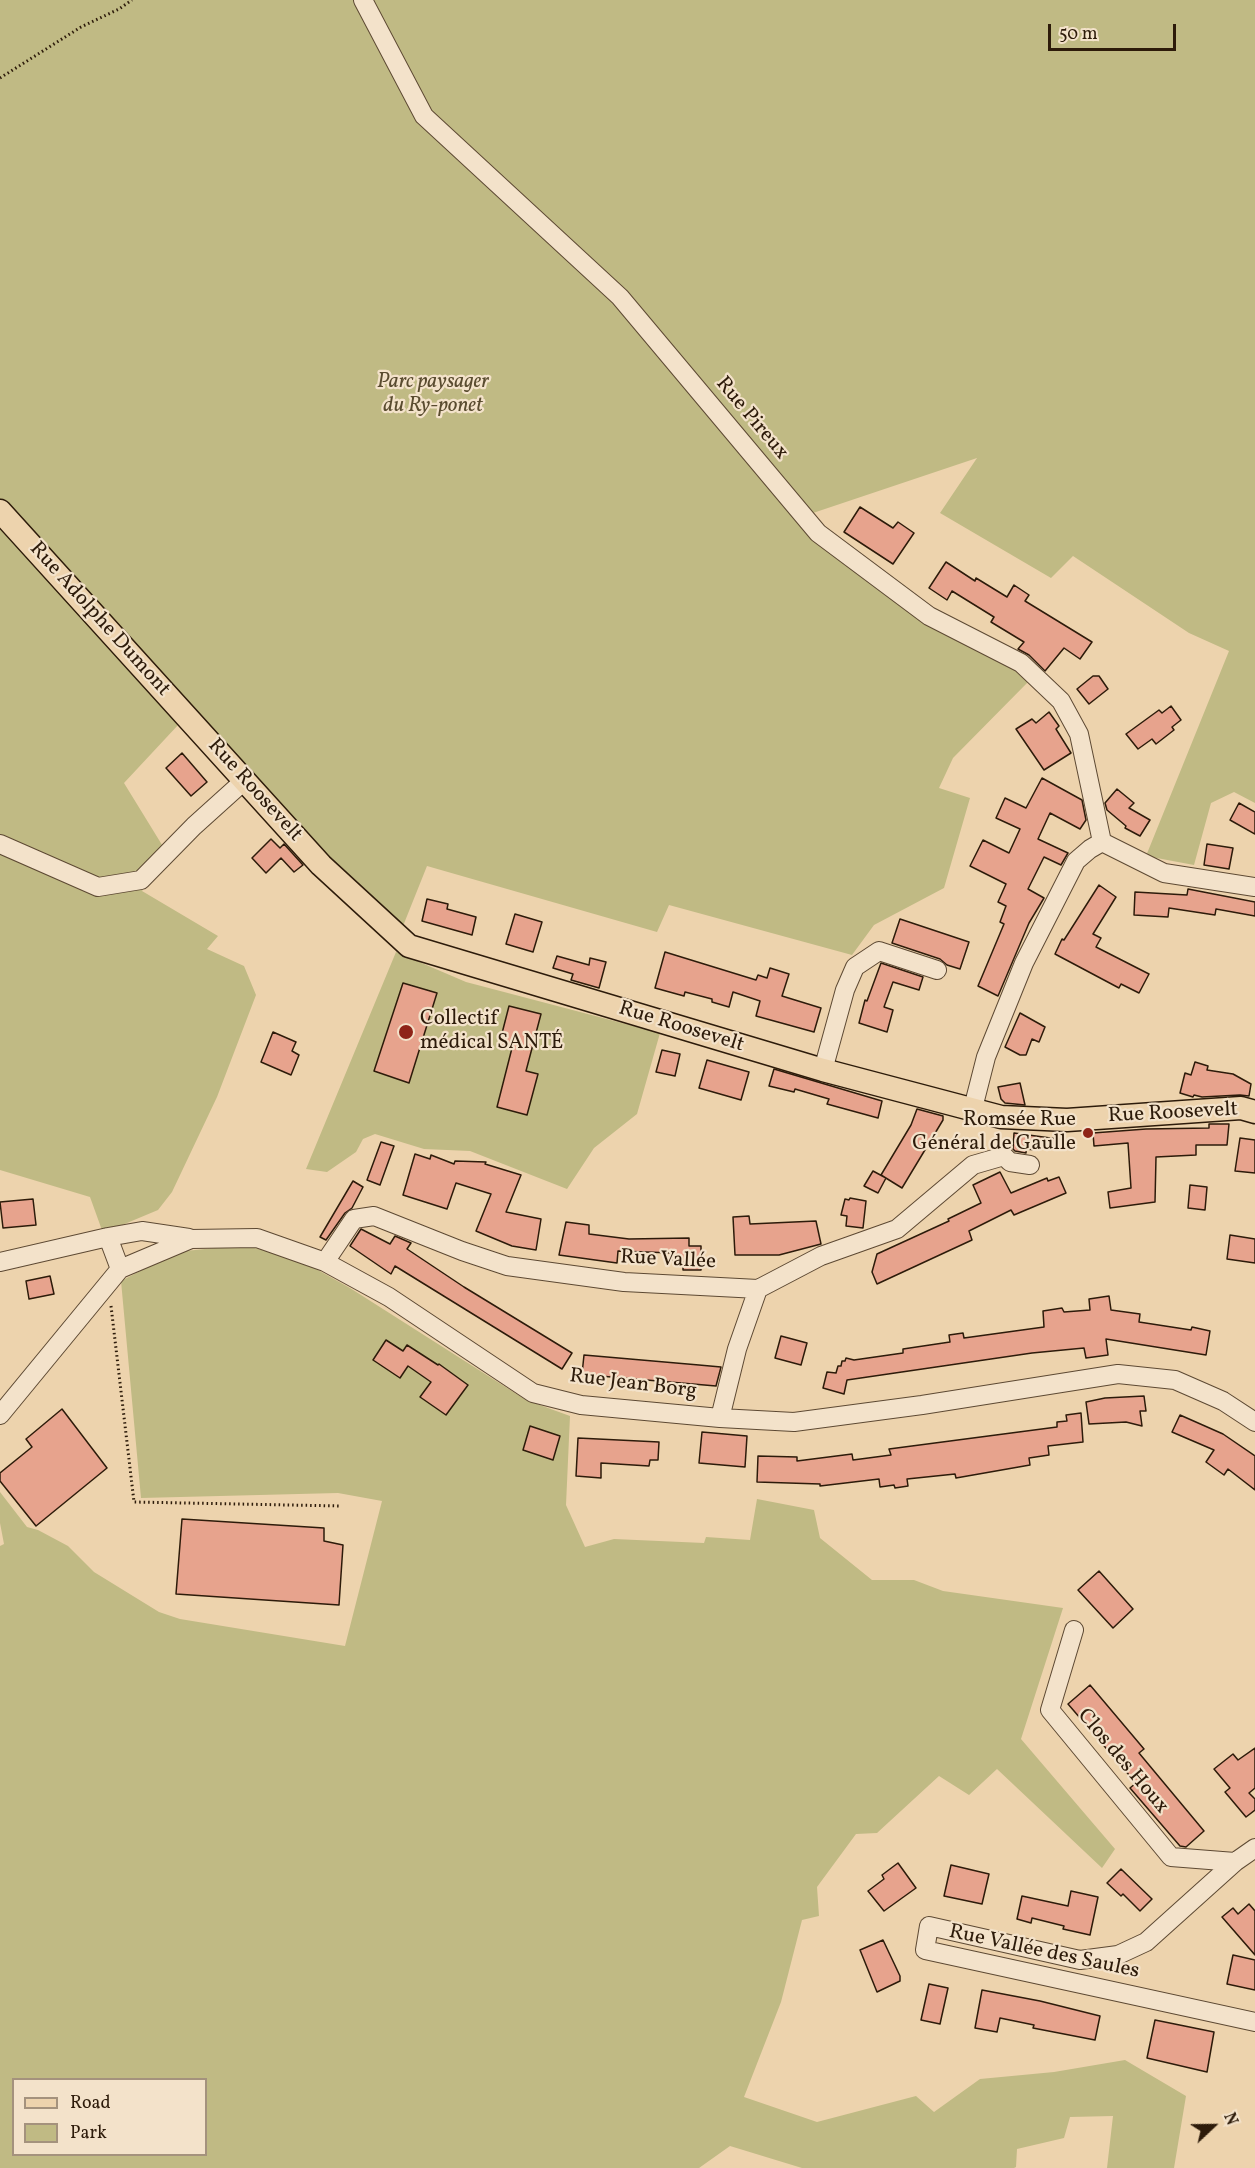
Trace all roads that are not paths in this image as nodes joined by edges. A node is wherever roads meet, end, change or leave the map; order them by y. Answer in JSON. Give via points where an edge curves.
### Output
{"nodes":[{"id":1,"x":363,"y":0,"type":"edge"},
{"id":2,"x":0,"y":511,"type":"edge"},
{"id":3,"x":198,"y":730,"type":"joint"},
{"id":4,"x":245,"y":780,"type":"junction"},
{"id":5,"x":1102,"y":842,"type":"junction"},
{"id":6,"x":0,"y":844,"type":"edge"},
{"id":7,"x":1255,"y":887,"type":"edge"},
{"id":8,"x":937,"y":970,"type":"dead end"},
{"id":9,"x":823,"y":1071,"type":"junction"},
{"id":10,"x":974,"y":1108,"type":"junction"},
{"id":11,"x":1255,"y":1112,"type":"edge"},
{"id":12,"x":1030,"y":1165,"type":"dead end"},
{"id":13,"x":108,"y":1237,"type":"junction"},
{"id":14,"x":191,"y":1239,"type":"junction"},
{"id":15,"x":0,"y":1262,"type":"edge"},
{"id":16,"x":325,"y":1262,"type":"junction"},
{"id":17,"x":120,"y":1269,"type":"junction"},
{"id":18,"x":758,"y":1289,"type":"junction"},
{"id":19,"x":0,"y":1415,"type":"edge"},
{"id":20,"x":720,"y":1418,"type":"junction"},
{"id":21,"x":1255,"y":1422,"type":"edge"},
{"id":22,"x":1074,"y":1630,"type":"dead end"},
{"id":23,"x":1255,"y":1848,"type":"edge"},
{"id":24,"x":1235,"y":1862,"type":"junction"},
{"id":25,"x":1255,"y":2022,"type":"edge"}],
"edges":[{"from":1,"to":5,"type":"street","name":"Rue Pireux","via":[[424,116],[620,297],[818,533],[929,616],[1021,663],[1061,701],[1079,734]]},
{"from":2,"to":3,"type":"main road","name":"Rue Adolphe Dumont"},
{"from":3,"to":4,"type":"main road","name":"Rue Roosevelt"},
{"from":4,"to":6,"type":"street","via":[[141,880],[99,888]]},
{"from":4,"to":9,"type":"main road","name":"Rue Roosevelt","via":[[321,865],[408,946]]},
{"from":5,"to":7,"type":"street","via":[[1164,873]]},
{"from":5,"to":10,"type":"street","via":[[1076,861],[1024,963],[986,1057]]},
{"from":8,"to":9,"type":"street","via":[[879,951],[855,967]]},
{"from":9,"to":10,"type":"main road","name":"Rue Roosevelt"},
{"from":10,"to":11,"type":"main road","name":"Rue Roosevelt","via":[[1001,1117],[1067,1120],[1241,1108]]},
{"from":12,"to":18,"type":"street","via":[[1010,1162],[1004,1156],[974,1165],[897,1229],[821,1256]]},
{"from":13,"to":14,"type":"street","via":[[142,1231]]},
{"from":13,"to":15,"type":"street"},
{"from":13,"to":17,"type":"street"},
{"from":14,"to":16,"type":"street","name":"Rue Jean Borg","via":[[257,1238]]},
{"from":14,"to":17,"type":"street","name":"Rue Jean Borg"},
{"from":16,"to":18,"type":"street","name":"Rue Vallée","via":[[354,1219],[374,1216],[507,1266],[624,1282]]},
{"from":16,"to":20,"type":"street","name":"Rue Jean Borg","via":[[389,1297],[533,1393],[581,1405]]},
{"from":17,"to":19,"type":"street","name":"Rue Jean Borg"},
{"from":18,"to":20,"type":"street"},
{"from":20,"to":21,"type":"street","name":"Rue Jean Borg","via":[[794,1422],[1118,1374],[1175,1380],[1223,1401]]},
{"from":22,"to":24,"type":"street","name":"Clos des Houx","via":[[1050,1710],[1171,1857]]},
{"from":23,"to":24,"type":"street","name":"Rue Vallée des Saules"},
{"from":24,"to":25,"type":"street","name":"Rue Vallée des Saules","via":[[1146,1942],[1118,1954],[1080,1960],[929,1926],[925,1950]]}]}
